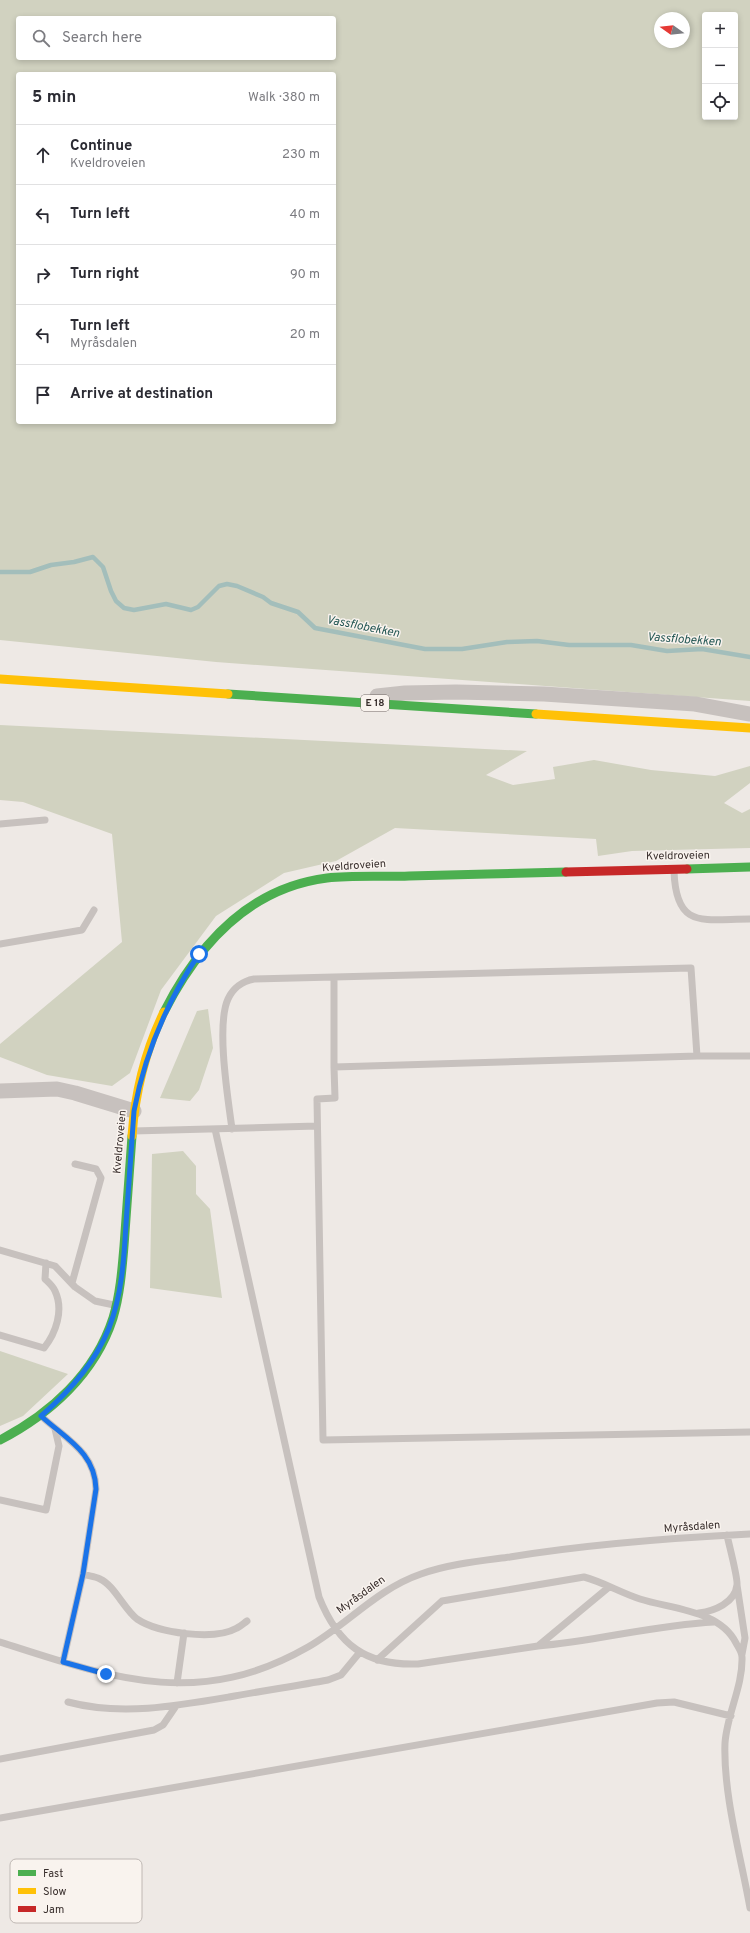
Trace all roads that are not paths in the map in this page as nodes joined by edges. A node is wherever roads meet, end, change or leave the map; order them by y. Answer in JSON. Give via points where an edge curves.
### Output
{"nodes":[{"id":1,"x":0,"y":679,"type":"edge"},
{"id":2,"x":359,"y":702,"type":"junction"},
{"id":3,"x":750,"y":714,"type":"edge"},
{"id":4,"x":402,"y":715,"type":"dead end"},
{"id":5,"x":750,"y":728,"type":"edge"},
{"id":6,"x":750,"y":737,"type":"edge"},
{"id":7,"x":45,"y":820,"type":"dead end"},
{"id":8,"x":0,"y":824,"type":"edge"},
{"id":9,"x":750,"y":867,"type":"edge"},
{"id":10,"x":674,"y":868,"type":"junction"},
{"id":11,"x":94,"y":910,"type":"dead end"},
{"id":12,"x":750,"y":920,"type":"edge"},
{"id":13,"x":0,"y":944,"type":"edge"},
{"id":14,"x":334,"y":977,"type":"junction"},
{"id":15,"x":696,"y":1056,"type":"junction"},
{"id":16,"x":750,"y":1056,"type":"edge"},
{"id":17,"x":334,"y":1067,"type":"junction"},
{"id":18,"x":0,"y":1091,"type":"edge"},
{"id":19,"x":134,"y":1111,"type":"junction"},
{"id":20,"x":317,"y":1126,"type":"junction"},
{"id":21,"x":215,"y":1129,"type":"junction"},
{"id":22,"x":232,"y":1129,"type":"junction"},
{"id":23,"x":133,"y":1131,"type":"junction"},
{"id":24,"x":75,"y":1164,"type":"dead end"},
{"id":25,"x":0,"y":1250,"type":"edge"},
{"id":26,"x":46,"y":1263,"type":"junction"},
{"id":27,"x":72,"y":1283,"type":"junction"},
{"id":28,"x":116,"y":1306,"type":"junction"},
{"id":29,"x":0,"y":1334,"type":"edge"},
{"id":30,"x":41,"y":1416,"type":"junction"},
{"id":31,"x":55,"y":1429,"type":"junction"},
{"id":32,"x":750,"y":1432,"type":"edge"},
{"id":33,"x":0,"y":1440,"type":"edge"},
{"id":34,"x":0,"y":1500,"type":"edge"},
{"id":35,"x":750,"y":1534,"type":"edge"},
{"id":36,"x":727,"y":1535,"type":"junction"},
{"id":37,"x":83,"y":1574,"type":"junction"},
{"id":38,"x":737,"y":1585,"type":"junction"},
{"id":39,"x":609,"y":1587,"type":"junction"},
{"id":40,"x":699,"y":1614,"type":"junction"},
{"id":41,"x":247,"y":1620,"type":"dead end"},
{"id":42,"x":716,"y":1622,"type":"junction"},
{"id":43,"x":335,"y":1629,"type":"junction"},
{"id":44,"x":184,"y":1633,"type":"junction"},
{"id":45,"x":0,"y":1642,"type":"edge"},
{"id":46,"x":538,"y":1646,"type":"junction"},
{"id":47,"x":360,"y":1652,"type":"junction"},
{"id":48,"x":742,"y":1655,"type":"junction"},
{"id":49,"x":377,"y":1660,"type":"junction"},
{"id":50,"x":63,"y":1662,"type":"junction"},
{"id":51,"x":177,"y":1683,"type":"junction"},
{"id":52,"x":68,"y":1702,"type":"dead end"},
{"id":53,"x":176,"y":1706,"type":"junction"},
{"id":54,"x":730,"y":1716,"type":"junction"},
{"id":55,"x":0,"y":1759,"type":"edge"},
{"id":56,"x":0,"y":1818,"type":"edge"},
{"id":57,"x":750,"y":1908,"type":"edge"}],
"edges":[{"from":1,"to":2,"type":"main road","number":"E 18"},
{"from":2,"to":3,"type":"street","via":[[381,695],[405,693],[544,694],[695,704]]},
{"from":2,"to":5,"type":"main road","number":"E 18"},
{"from":4,"to":6,"type":"main road","number":"E 18"},
{"from":7,"to":8,"type":"lane"},
{"from":9,"to":10,"type":"main road","name":"Kveldroveien"},
{"from":10,"to":12,"type":"lane","via":[[678,902],[686,913],[697,918]]},
{"from":10,"to":19,"type":"main road","name":"Kveldroveien","via":[[336,877],[304,883],[264,898],[215,935],[185,975],[150,1047]]},
{"from":11,"to":13,"type":"lane","via":[[82,930]]},
{"from":14,"to":15,"type":"lane","via":[[691,968]]},
{"from":14,"to":17,"type":"lane"},
{"from":14,"to":22,"type":"lane","via":[[245,980],[228,998],[224,1014],[225,1073]]},
{"from":15,"to":16,"type":"lane"},
{"from":15,"to":17,"type":"lane"},
{"from":17,"to":20,"type":"lane","via":[[335,1098],[317,1099]]},
{"from":18,"to":19,"type":"street","via":[[57,1089]]},
{"from":19,"to":23,"type":"main road","name":"Kveldroveien"},
{"from":20,"to":22,"type":"lane"},
{"from":20,"to":32,"type":"lane","via":[[323,1440]]},
{"from":21,"to":22,"type":"lane"},
{"from":21,"to":23,"type":"lane"},
{"from":21,"to":43,"type":"lane","via":[[319,1597]]},
{"from":23,"to":28,"type":"main road","name":"Kveldroveien","via":[[123,1268]]},
{"from":24,"to":27,"type":"lane","via":[[96,1169],[101,1178]]},
{"from":25,"to":26,"type":"lane"},
{"from":26,"to":27,"type":"lane","via":[[55,1266]]},
{"from":26,"to":29,"type":"lane","via":[[44,1279],[55,1290],[60,1310],[52,1338],[44,1348]]},
{"from":27,"to":28,"type":"lane","via":[[95,1301]]},
{"from":28,"to":30,"type":"main road","name":"Kveldroveien","via":[[109,1328],[88,1366],[60,1399]]},
{"from":30,"to":31,"type":"lane"},
{"from":30,"to":33,"type":"main road","name":"Kveldroveien"},
{"from":31,"to":34,"type":"lane","via":[[59,1446],[46,1510]]},
{"from":31,"to":37,"type":"lane","via":[[86,1455],[96,1476]]},
{"from":35,"to":36,"type":"lane","name":"Myråsdalen"},
{"from":36,"to":38,"type":"lane"},
{"from":36,"to":43,"type":"lane","name":"Myråsdalen","via":[[582,1547],[436,1569],[397,1583]]},
{"from":37,"to":44,"type":"lane","via":[[101,1579],[126,1609],[138,1619],[152,1626]]},
{"from":37,"to":50,"type":"lane"},
{"from":38,"to":40,"type":"lane","via":[[733,1595],[724,1605]]},
{"from":38,"to":48,"type":"lane","via":[[745,1638]]},
{"from":39,"to":40,"type":"lane","via":[[639,1599]]},
{"from":39,"to":46,"type":"lane"},
{"from":39,"to":49,"type":"lane","via":[[584,1577],[442,1601]]},
{"from":40,"to":42,"type":"lane"},
{"from":41,"to":44,"type":"lane","via":[[227,1632]]},
{"from":42,"to":46,"type":"lane","via":[[679,1624]]},
{"from":42,"to":48,"type":"lane","via":[[734,1639]]},
{"from":43,"to":47,"type":"lane","via":[[345,1641]]},
{"from":43,"to":51,"type":"lane","name":"Myråsdalen","via":[[310,1646],[259,1670],[216,1681]]},
{"from":44,"to":51,"type":"lane"},
{"from":45,"to":50,"type":"lane","name":"Myråsdalen"},
{"from":46,"to":49,"type":"lane","via":[[418,1664],[388,1664]]},
{"from":47,"to":49,"type":"lane"},
{"from":47,"to":53,"type":"lane","via":[[341,1675],[328,1680]]},
{"from":48,"to":54,"type":"lane","via":[[739,1683]]},
{"from":50,"to":51,"type":"lane","name":"Myråsdalen","via":[[112,1676]]},
{"from":52,"to":53,"type":"lane","via":[[82,1706],[113,1708]]},
{"from":53,"to":55,"type":"lane","via":[[163,1725],[154,1730]]},
{"from":54,"to":56,"type":"lane","via":[[674,1702],[657,1703]]},
{"from":54,"to":57,"type":"lane","via":[[725,1743],[728,1790]]}]}
